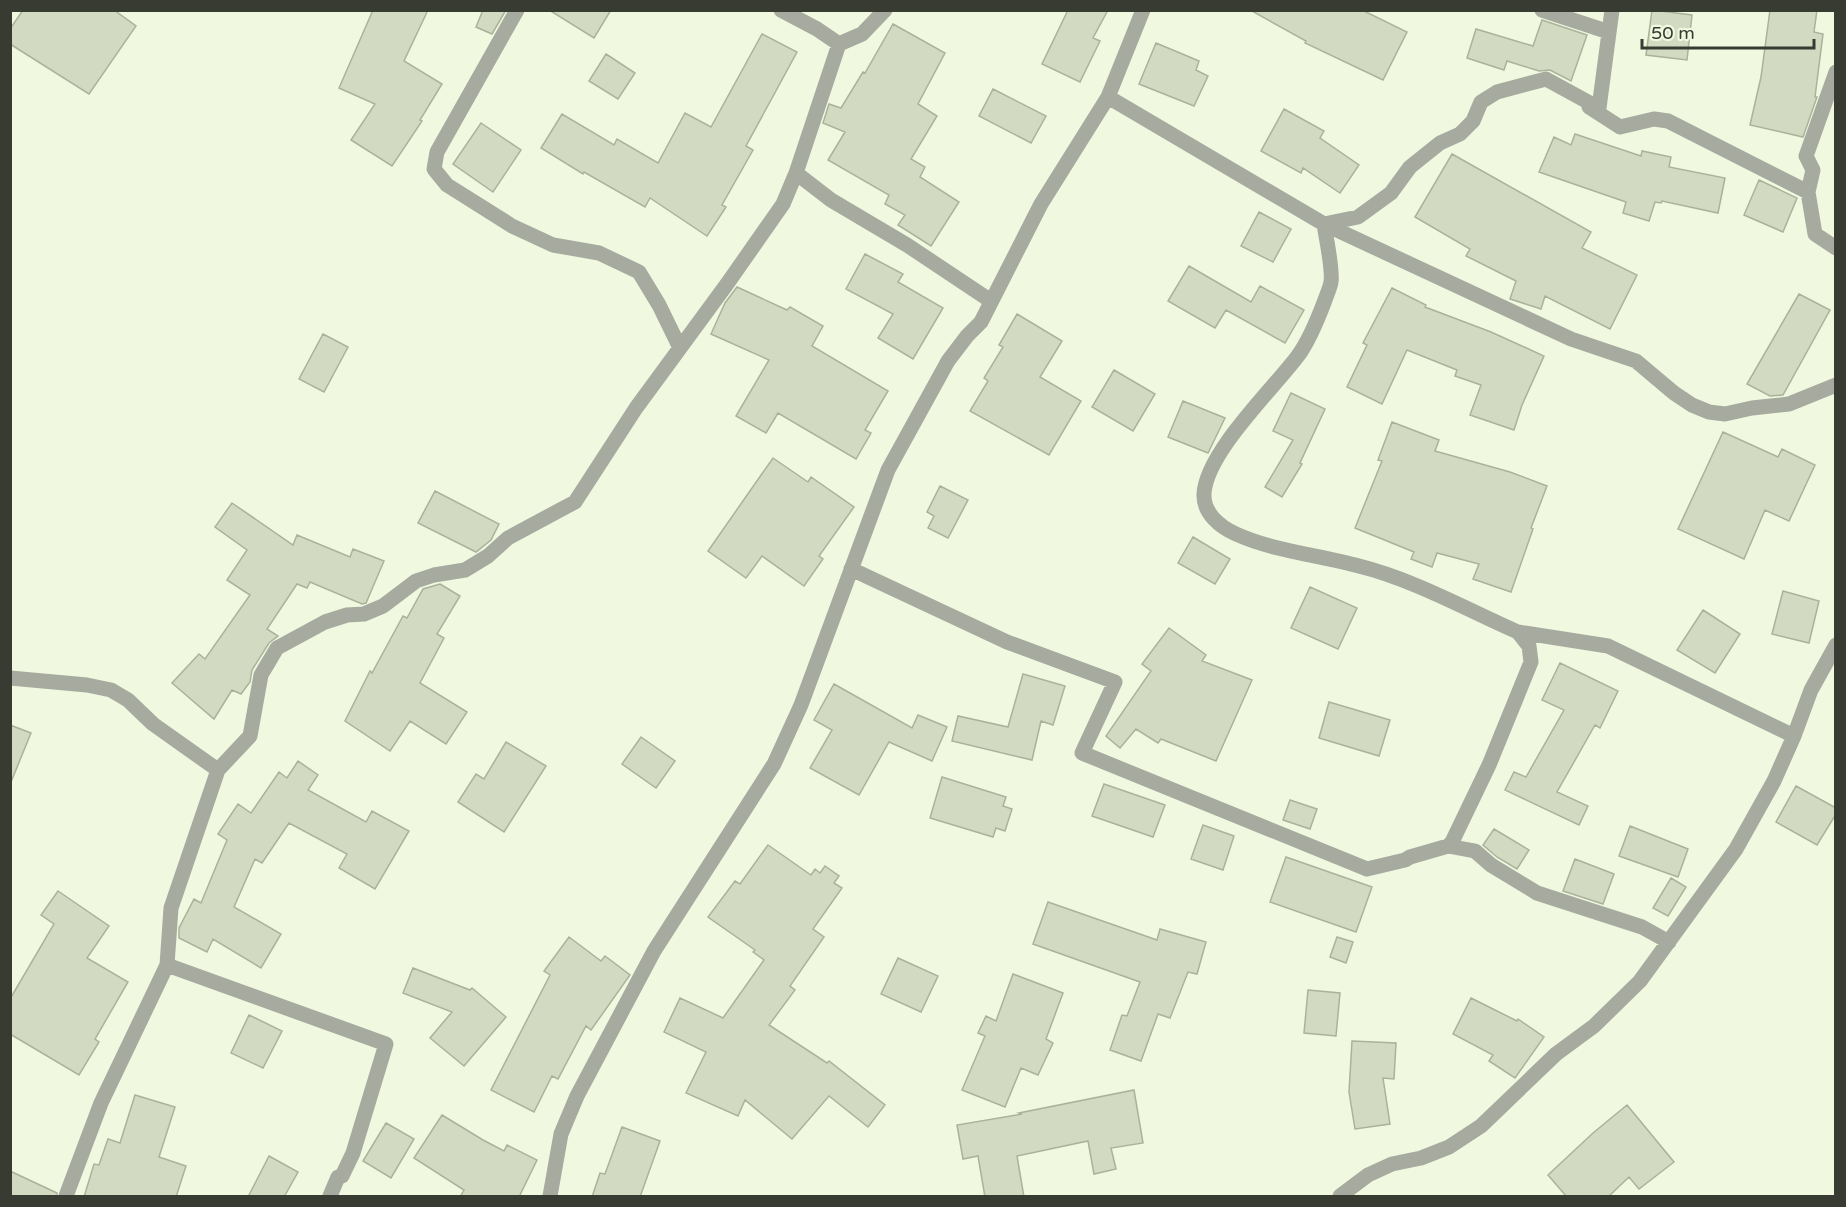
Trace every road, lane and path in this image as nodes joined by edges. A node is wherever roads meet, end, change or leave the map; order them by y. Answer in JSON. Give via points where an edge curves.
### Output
{"nodes":[{"id":1,"x":517,"y":10,"type":"edge"},
{"id":2,"x":781,"y":10,"type":"edge"},
{"id":3,"x":885,"y":10,"type":"edge"},
{"id":4,"x":1143,"y":10,"type":"edge"},
{"id":5,"x":1542,"y":10,"type":"edge"},
{"id":6,"x":1612,"y":10,"type":"edge"},
{"id":7,"x":1609,"y":32,"type":"junction"},
{"id":8,"x":839,"y":44,"type":"junction"},
{"id":9,"x":1836,"y":72,"type":"edge"},
{"id":10,"x":1546,"y":79,"type":"junction"},
{"id":11,"x":1108,"y":97,"type":"junction"},
{"id":12,"x":796,"y":173,"type":"junction"},
{"id":13,"x":1808,"y":192,"type":"junction"},
{"id":14,"x":1324,"y":224,"type":"junction"},
{"id":15,"x":1836,"y":248,"type":"edge"},
{"id":16,"x":991,"y":301,"type":"junction"},
{"id":17,"x":680,"y":348,"type":"junction"},
{"id":18,"x":1836,"y":385,"type":"edge"},
{"id":19,"x":851,"y":569,"type":"junction"},
{"id":20,"x":1518,"y":632,"type":"junction"},
{"id":21,"x":1836,"y":645,"type":"edge"},
{"id":22,"x":10,"y":678,"type":"edge"},
{"id":23,"x":1794,"y":736,"type":"junction"},
{"id":24,"x":218,"y":770,"type":"junction"},
{"id":25,"x":1448,"y":846,"type":"junction"},
{"id":26,"x":1669,"y":942,"type":"junction"},
{"id":27,"x":167,"y":965,"type":"junction"},
{"id":28,"x":66,"y":1197,"type":"edge"},
{"id":29,"x":330,"y":1197,"type":"edge"},
{"id":30,"x":550,"y":1197,"type":"edge"},
{"id":31,"x":1340,"y":1197,"type":"edge"}],
"edges":[{"from":1,"to":17,"type":"street","via":[[436,152],[434,168],[447,185],[512,226],[553,245],[599,253],[639,272]]},
{"from":2,"to":8,"type":"street"},
{"from":3,"to":8,"type":"street","via":[[862,34]]},
{"from":4,"to":11,"type":"street"},
{"from":5,"to":7,"type":"street"},
{"from":6,"to":7,"type":"street"},
{"from":7,"to":10,"type":"street","via":[[1599,108]]},
{"from":8,"to":12,"type":"street"},
{"from":9,"to":13,"type":"street","via":[[1806,156],[1813,170]]},
{"from":10,"to":13,"type":"street","via":[[1620,126],[1654,119],[1668,121]]},
{"from":10,"to":14,"type":"street","via":[[1497,92],[1481,102],[1473,121],[1410,167],[1390,193],[1358,217]]},
{"from":11,"to":14,"type":"street"},
{"from":11,"to":16,"type":"street","via":[[1041,204]]},
{"from":12,"to":16,"type":"street","via":[[831,200]]},
{"from":12,"to":17,"type":"street","via":[[783,204]]},
{"from":13,"to":15,"type":"street","via":[[1815,234]]},
{"from":14,"to":18,"type":"street","via":[[1571,339],[1636,361],[1674,393],[1709,412],[1725,414],[1789,404]]},
{"from":14,"to":20,"type":"street","via":[[1331,281],[1324,302],[1299,354],[1219,455],[1208,476],[1206,507],[1214,521],[1236,534],[1361,566]]},
{"from":16,"to":19,"type":"street","via":[[981,322],[948,361],[888,470]]},
{"from":17,"to":24,"type":"street","via":[[575,502],[508,538],[465,570],[416,581],[383,606],[325,622],[277,648],[261,675],[250,736]]},
{"from":19,"to":25,"type":"street","via":[[1007,642],[1115,682],[1082,753],[1367,869]]},
{"from":19,"to":30,"type":"street","via":[[801,705],[774,764],[654,951],[577,1096],[561,1134]]},
{"from":20,"to":23,"type":"street","via":[[1608,646]]},
{"from":20,"to":25,"type":"street","via":[[1529,646],[1532,662],[1489,765]]},
{"from":21,"to":23,"type":"street","via":[[1811,690]]},
{"from":22,"to":24,"type":"street","via":[[111,690]]},
{"from":23,"to":26,"type":"street","via":[[1736,849]]},
{"from":24,"to":27,"type":"street","via":[[171,908]]},
{"from":25,"to":26,"type":"street","via":[[1475,851],[1537,893],[1642,927]]},
{"from":26,"to":31,"type":"street","via":[[1640,981],[1481,1126],[1449,1147],[1368,1175]]},
{"from":27,"to":28,"type":"street","via":[[101,1102]]},
{"from":27,"to":29,"type":"street","via":[[386,1044],[353,1153]]}]}
